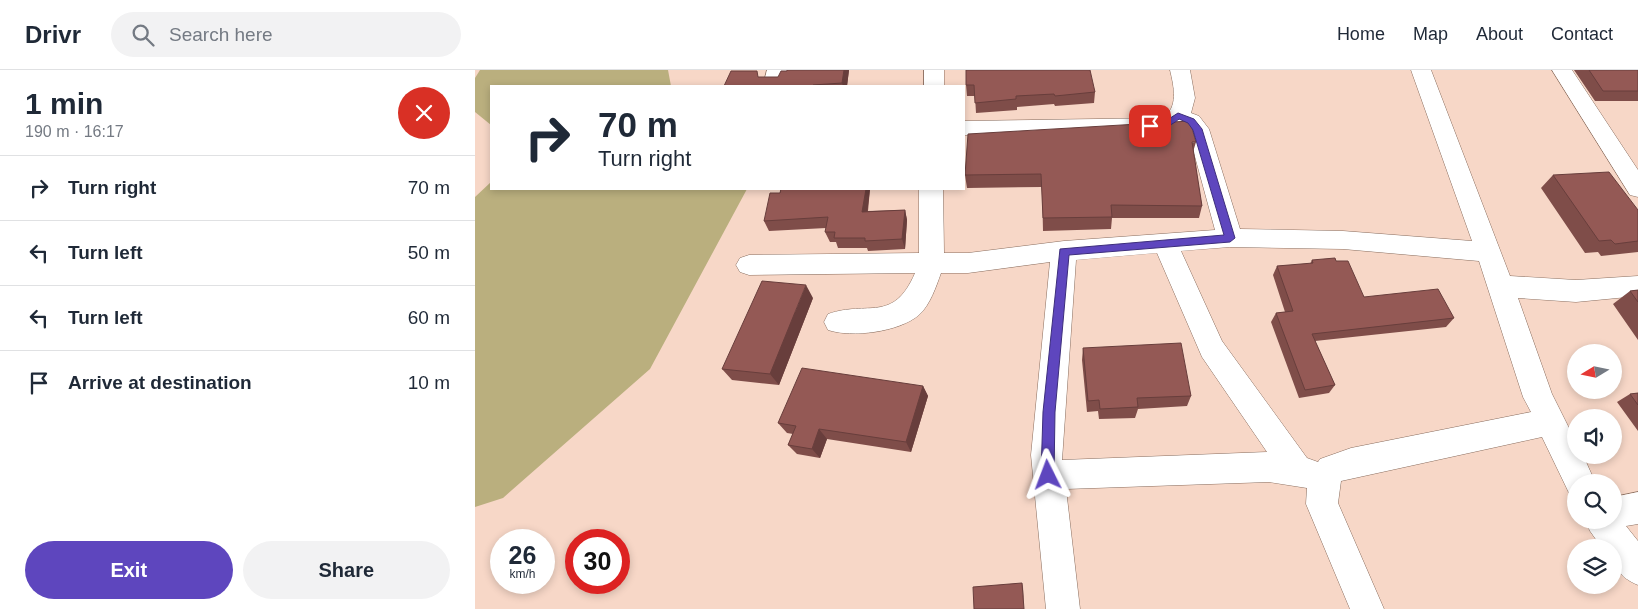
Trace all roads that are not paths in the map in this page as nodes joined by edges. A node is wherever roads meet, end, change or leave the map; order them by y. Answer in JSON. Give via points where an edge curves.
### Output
{"nodes":[{"id":1,"x":777,"y":70,"type":"edge"},
{"id":2,"x":934,"y":70,"type":"edge"},
{"id":3,"x":1180,"y":70,"type":"edge"},
{"id":4,"x":1421,"y":70,"type":"edge"},
{"id":5,"x":1561,"y":70,"type":"edge"},
{"id":6,"x":773,"y":85,"type":"edge"},
{"id":7,"x":934,"y":85,"type":"edge"},
{"id":8,"x":1178,"y":116,"type":"junction"},
{"id":9,"x":965,"y":128,"type":"edge"},
{"id":10,"x":1638,"y":189,"type":"edge"},
{"id":11,"x":931,"y":190,"type":"edge"},
{"id":12,"x":1230,"y":238,"type":"junction"},
{"id":13,"x":1165,"y":243,"type":"junction"},
{"id":14,"x":1064,"y":252,"type":"junction"},
{"id":15,"x":1488,"y":252,"type":"junction"},
{"id":16,"x":932,"y":264,"type":"junction"},
{"id":17,"x":749,"y":265,"type":"dead end"},
{"id":18,"x":1501,"y":286,"type":"junction"},
{"id":19,"x":1638,"y":286,"type":"edge"},
{"id":20,"x":838,"y":322,"type":"dead end"},
{"id":21,"x":1550,"y":422,"type":"junction"},
{"id":22,"x":1575,"y":474,"type":"edge"},
{"id":23,"x":1048,"y":475,"type":"junction"},
{"id":24,"x":1310,"y":475,"type":"junction"},
{"id":25,"x":1638,"y":508,"type":"edge"},
{"id":26,"x":1622,"y":511,"type":"edge"},
{"id":27,"x":1608,"y":529,"type":"edge"},
{"id":28,"x":1638,"y":568,"type":"edge"},
{"id":29,"x":1063,"y":609,"type":"edge"},
{"id":30,"x":1367,"y":609,"type":"edge"}],
"edges":[{"from":1,"to":6,"type":"street"},
{"from":2,"to":7,"type":"street"},
{"from":3,"to":8,"type":"street","via":[[1185,93]]},
{"from":4,"to":15,"type":"street"},
{"from":5,"to":10,"type":"street"},
{"from":8,"to":9,"type":"street","via":[[1161,126]]},
{"from":8,"to":12,"type":"street","via":[[1191,121],[1197,129]]},
{"from":11,"to":16,"type":"street"},
{"from":12,"to":13,"type":"street"},
{"from":12,"to":15,"type":"street","via":[[1343,240]]},
{"from":13,"to":14,"type":"street"},
{"from":13,"to":24,"type":"street","via":[[1212,349]]},
{"from":14,"to":16,"type":"street"},
{"from":14,"to":23,"type":"street","via":[[1049,412]]},
{"from":15,"to":18,"type":"street"},
{"from":16,"to":17,"type":"street"},
{"from":16,"to":20,"type":"street","via":[[921,290],[909,307],[882,320]]},
{"from":18,"to":19,"type":"street","via":[[1576,291]]},
{"from":18,"to":21,"type":"street","via":[[1538,397]]},
{"from":21,"to":22,"type":"street"},
{"from":21,"to":24,"type":"street","via":[[1351,463]]},
{"from":23,"to":24,"type":"street","via":[[1260,468]]},
{"from":23,"to":29,"type":"street"},
{"from":24,"to":30,"type":"street"},
{"from":25,"to":26,"type":"street"},
{"from":27,"to":28,"type":"street"}]}
